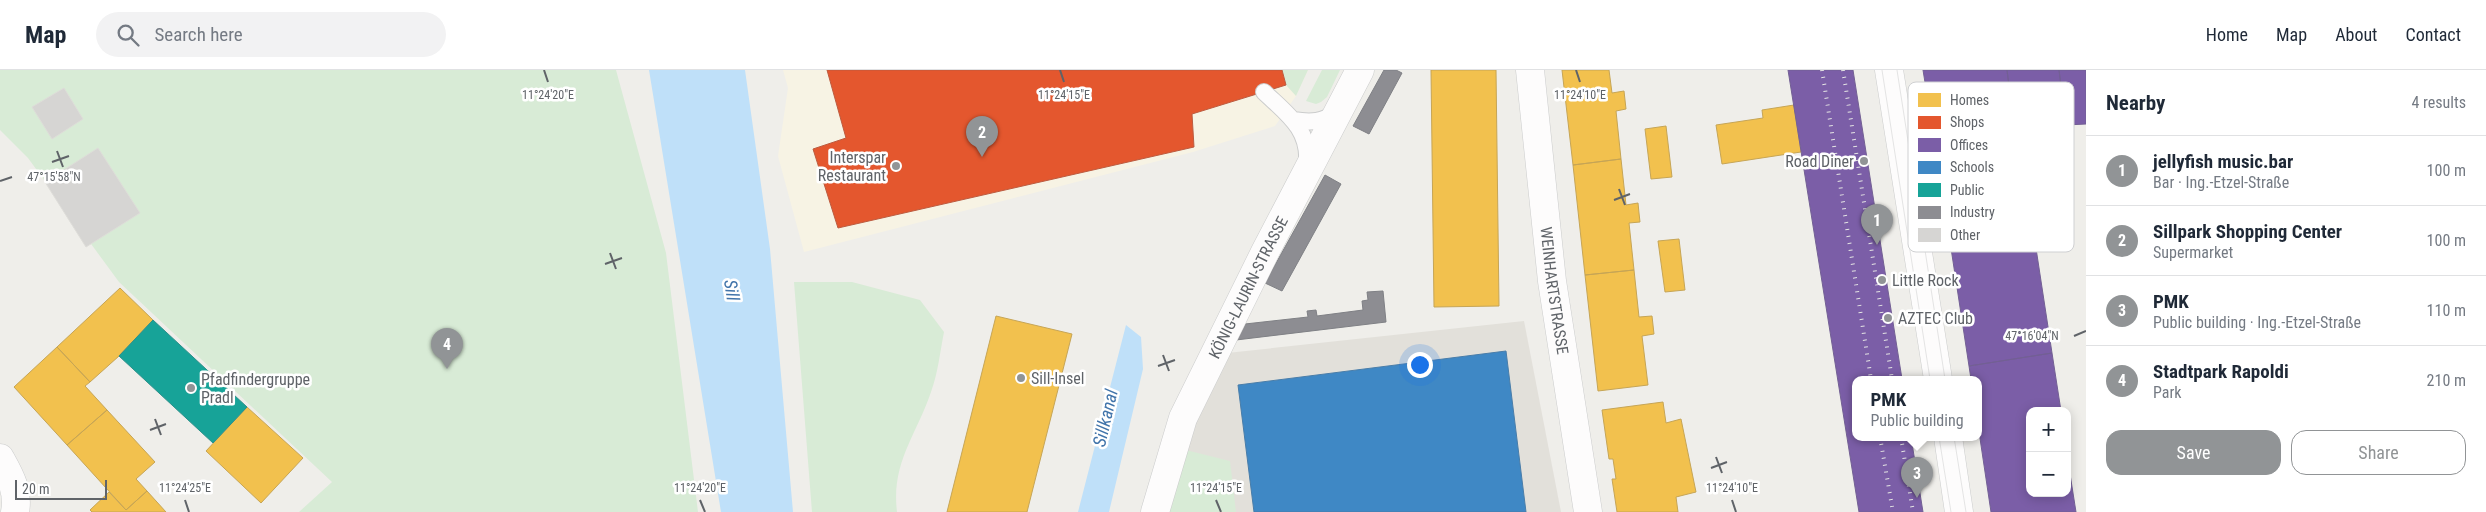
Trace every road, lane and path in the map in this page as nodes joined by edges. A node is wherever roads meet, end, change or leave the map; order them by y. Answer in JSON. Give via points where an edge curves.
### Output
{"nodes":[{"id":1,"x":1360,"y":70,"type":"edge"},
{"id":2,"x":1530,"y":70,"type":"edge"},
{"id":3,"x":1889,"y":70,"type":"edge"},
{"id":4,"x":1264,"y":92,"type":"dead end"},
{"id":5,"x":1340,"y":110,"type":"junction"},
{"id":6,"x":1293,"y":120,"type":"junction"},
{"id":7,"x":1306,"y":172,"type":"junction"},
{"id":8,"x":1908,"y":190,"type":"edge"},
{"id":9,"x":1918,"y":252,"type":"edge"},
{"id":10,"x":1938,"y":376,"type":"edge"},
{"id":11,"x":1949,"y":441,"type":"edge"},
{"id":12,"x":0,"y":458,"type":"edge"},
{"id":13,"x":15,"y":512,"type":"edge"},
{"id":14,"x":1155,"y":512,"type":"edge"},
{"id":15,"x":1588,"y":512,"type":"edge"},
{"id":16,"x":1960,"y":512,"type":"edge"}],
"edges":[{"from":1,"to":5,"type":"street","name":"KÖNIG-LAURIN-STRASSE"},
{"from":2,"to":15,"type":"street","name":"WEINHARTSTRASSE","via":[[1552,281]]},
{"from":3,"to":8,"type":"street"},
{"from":4,"to":6,"type":"lane"},
{"from":5,"to":6,"type":"lane","via":[[1325,120],[1311,123]]},
{"from":5,"to":7,"type":"street","name":"KÖNIG-LAURIN-STRASSE"},
{"from":6,"to":7,"type":"lane","via":[[1305,136]]},
{"from":7,"to":14,"type":"street","name":"KÖNIG-LAURIN-STRASSE","via":[[1183,418]]},
{"from":9,"to":10,"type":"street"},
{"from":11,"to":16,"type":"street"},
{"from":12,"to":13,"type":"street","via":[[18,498]]}]}
